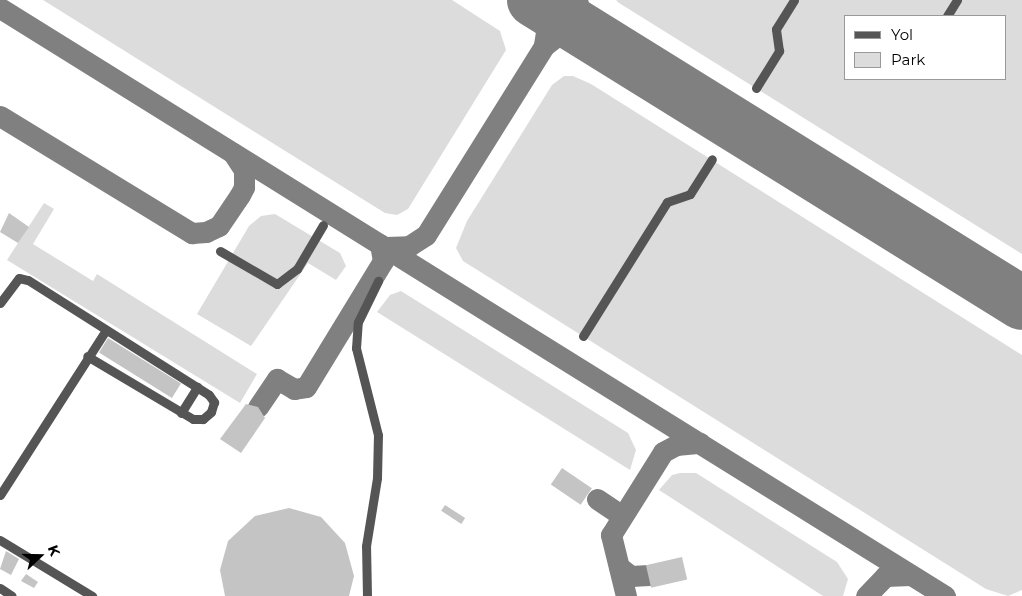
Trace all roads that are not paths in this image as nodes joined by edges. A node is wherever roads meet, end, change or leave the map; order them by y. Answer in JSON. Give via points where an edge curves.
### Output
{"nodes":[{"id":1,"x":794,"y":0,"type":"edge"},
{"id":2,"x":957,"y":0,"type":"edge"},
{"id":3,"x":948,"y":15,"type":"edge"},
{"id":4,"x":756,"y":88,"type":"dead end"},
{"id":5,"x":712,"y":159,"type":"dead end"},
{"id":6,"x":323,"y":225,"type":"dead end"},
{"id":7,"x":220,"y":251,"type":"dead end"},
{"id":8,"x":378,"y":281,"type":"dead end"},
{"id":9,"x":0,"y":303,"type":"edge"},
{"id":10,"x":106,"y":330,"type":"junction"},
{"id":11,"x":583,"y":336,"type":"dead end"},
{"id":12,"x":87,"y":356,"type":"junction"},
{"id":13,"x":197,"y":387,"type":"junction"},
{"id":14,"x":181,"y":413,"type":"junction"},
{"id":15,"x":0,"y":495,"type":"edge"},
{"id":16,"x":0,"y":540,"type":"edge"},
{"id":17,"x":0,"y":588,"type":"edge"},
{"id":18,"x":12,"y":596,"type":"edge"},
{"id":19,"x":92,"y":596,"type":"edge"},
{"id":20,"x":367,"y":596,"type":"edge"}],
"edges":[{"from":1,"to":4,"type":"lane","via":[[776,29],[779,51]]},
{"from":2,"to":3,"type":"lane"},
{"from":5,"to":11,"type":"lane","via":[[690,194],[667,202]]},
{"from":6,"to":7,"type":"lane","via":[[297,269],[277,284]]},
{"from":8,"to":20,"type":"lane","via":[[358,322],[356,348],[378,435],[377,478],[366,546]]},
{"from":9,"to":10,"type":"lane","via":[[19,278],[28,280]]},
{"from":10,"to":12,"type":"lane"},
{"from":10,"to":13,"type":"lane"},
{"from":12,"to":14,"type":"lane"},
{"from":12,"to":15,"type":"lane","via":[[40,437]]},
{"from":13,"to":14,"type":"lane"},
{"from":13,"to":14,"type":"lane","via":[[214,402],[211,412],[204,419]]},
{"from":16,"to":19,"type":"lane"},
{"from":17,"to":18,"type":"lane"}]}
